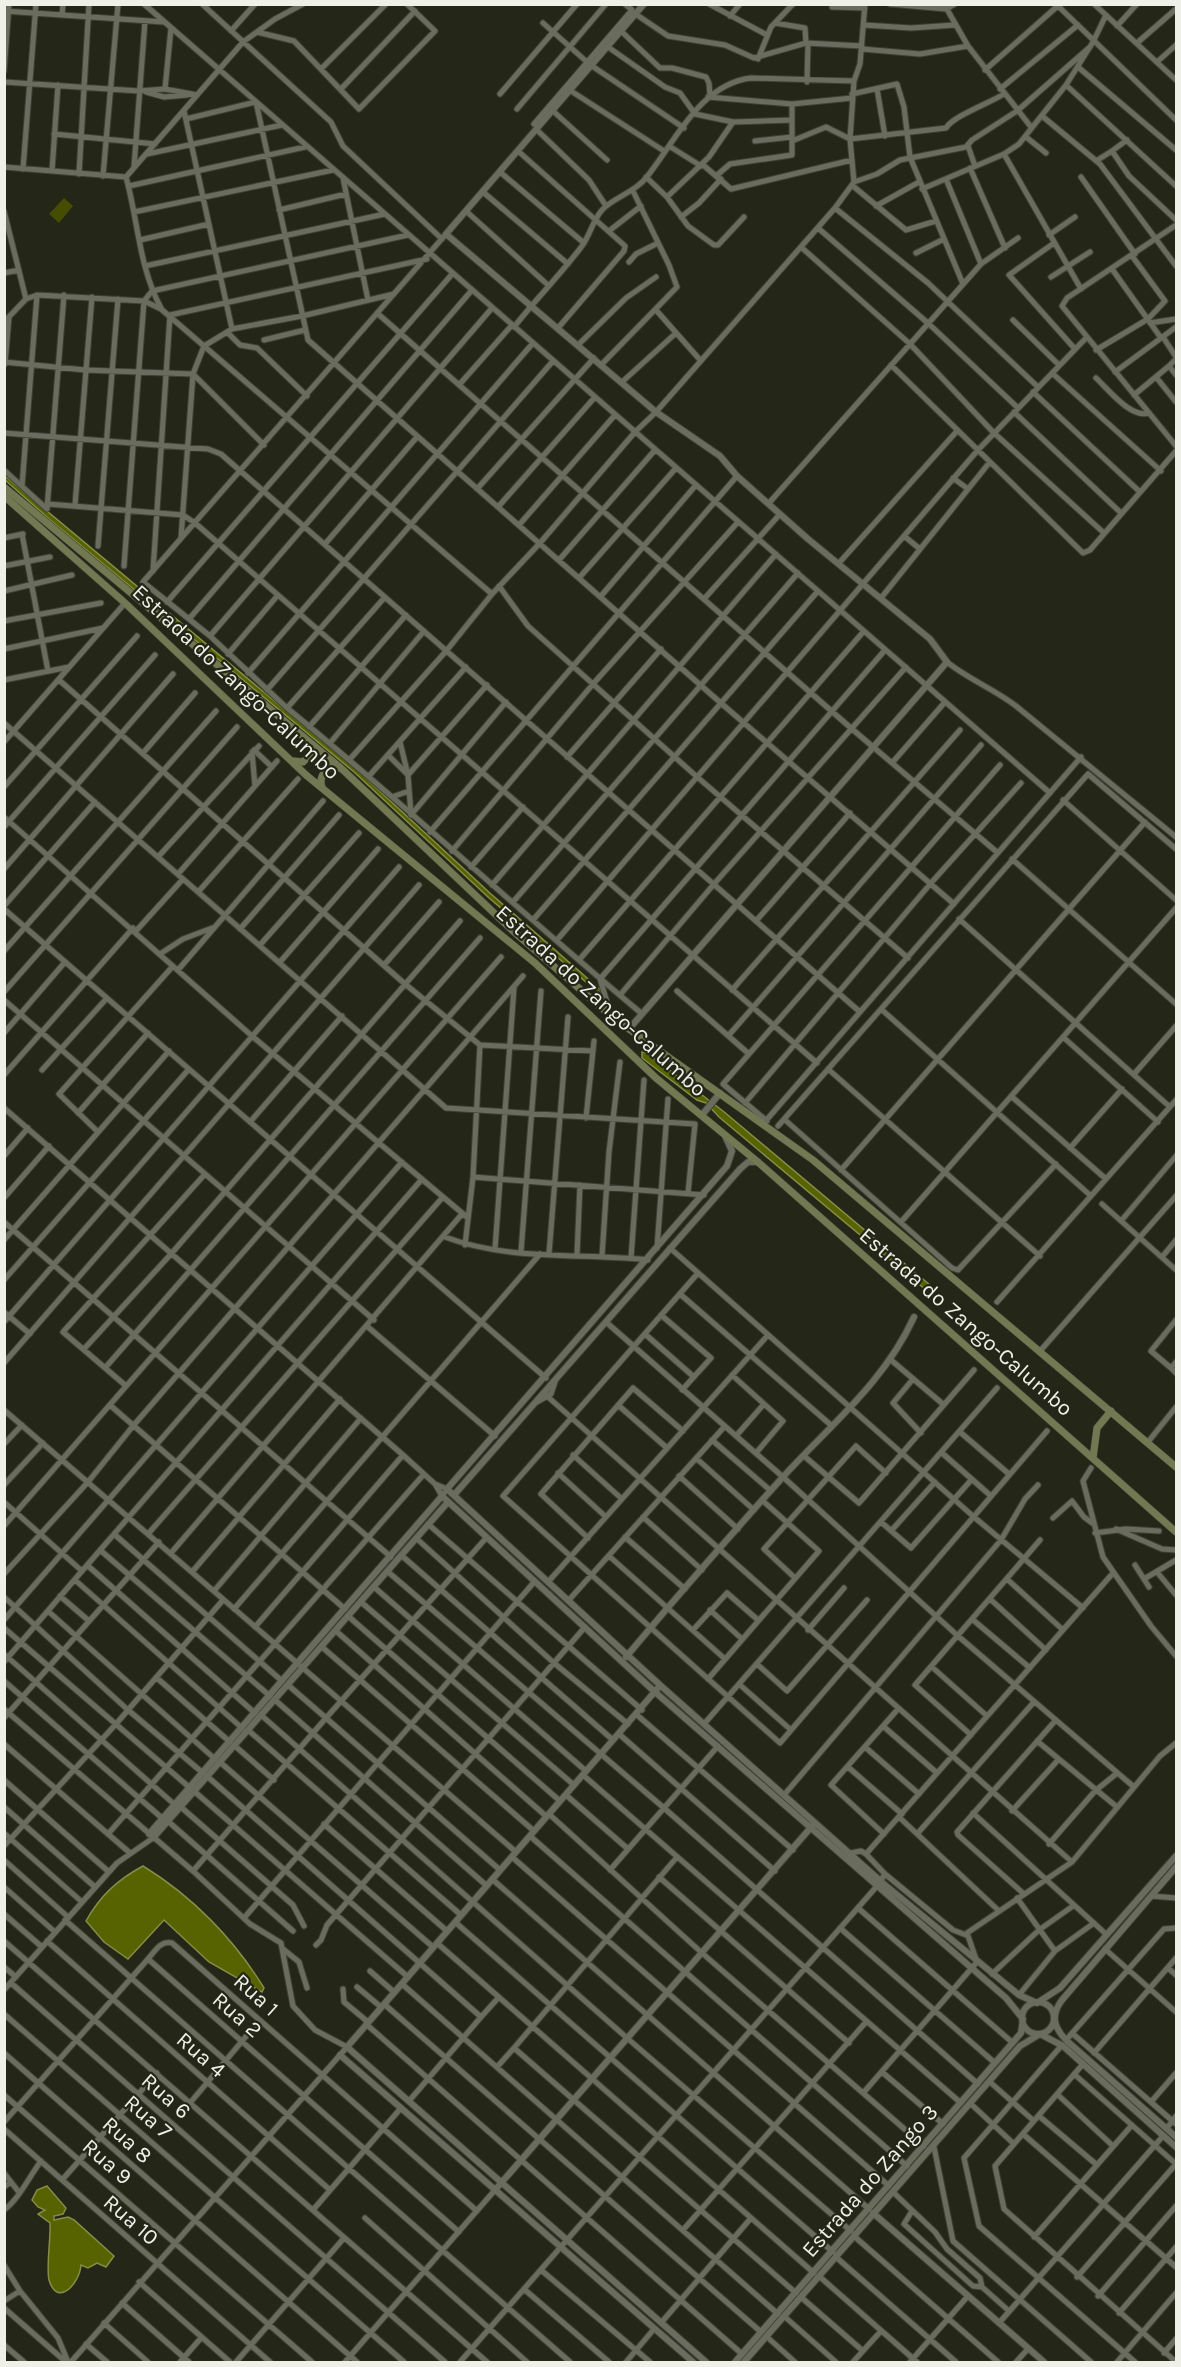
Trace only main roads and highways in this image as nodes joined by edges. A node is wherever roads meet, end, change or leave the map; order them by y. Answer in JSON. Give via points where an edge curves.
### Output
{"nodes":[{"id":1,"x":4,"y":488,"type":"edge"},
{"id":2,"x":4,"y":496,"type":"edge"},
{"id":3,"x":308,"y":740,"type":"junction"},
{"id":4,"x":290,"y":760,"type":"junction"},
{"id":5,"x":342,"y":769,"type":"junction"},
{"id":6,"x":322,"y":787,"type":"junction"},
{"id":7,"x":1111,"y":1411,"type":"junction"},
{"id":8,"x":1093,"y":1458,"type":"junction"},
{"id":9,"x":1176,"y":1467,"type":"edge"},
{"id":10,"x":1176,"y":1532,"type":"edge"}],
"edges":[{"from":1,"to":3,"type":"main road","name":"Estrada do Zango-Calumbo"},
{"from":2,"to":4,"type":"main road","name":"Estrada do Zango-Calumbo","via":[[125,603]]},
{"from":3,"to":4,"type":"main road","via":[[312,748],[309,759]]},
{"from":3,"to":5,"type":"main road","name":"Estrada do Zango-Calumbo"},
{"from":4,"to":6,"type":"main road","name":"Estrada do Zango-Calumbo"},
{"from":5,"to":6,"type":"main road","via":[[328,769],[321,780]]},
{"from":5,"to":7,"type":"main road","name":"Estrada do Zango-Calumbo","via":[[520,937],[612,1017],[765,1122]]},
{"from":6,"to":8,"type":"main road","name":"Estrada do Zango-Calumbo","via":[[535,963],[633,1058],[759,1163]]},
{"from":7,"to":8,"type":"main road","via":[[1097,1428]]},
{"from":7,"to":9,"type":"main road","name":"Estrada do Zango-Calumbo"},
{"from":8,"to":10,"type":"main road","name":"Estrada do Zango-Calumbo"}]}
